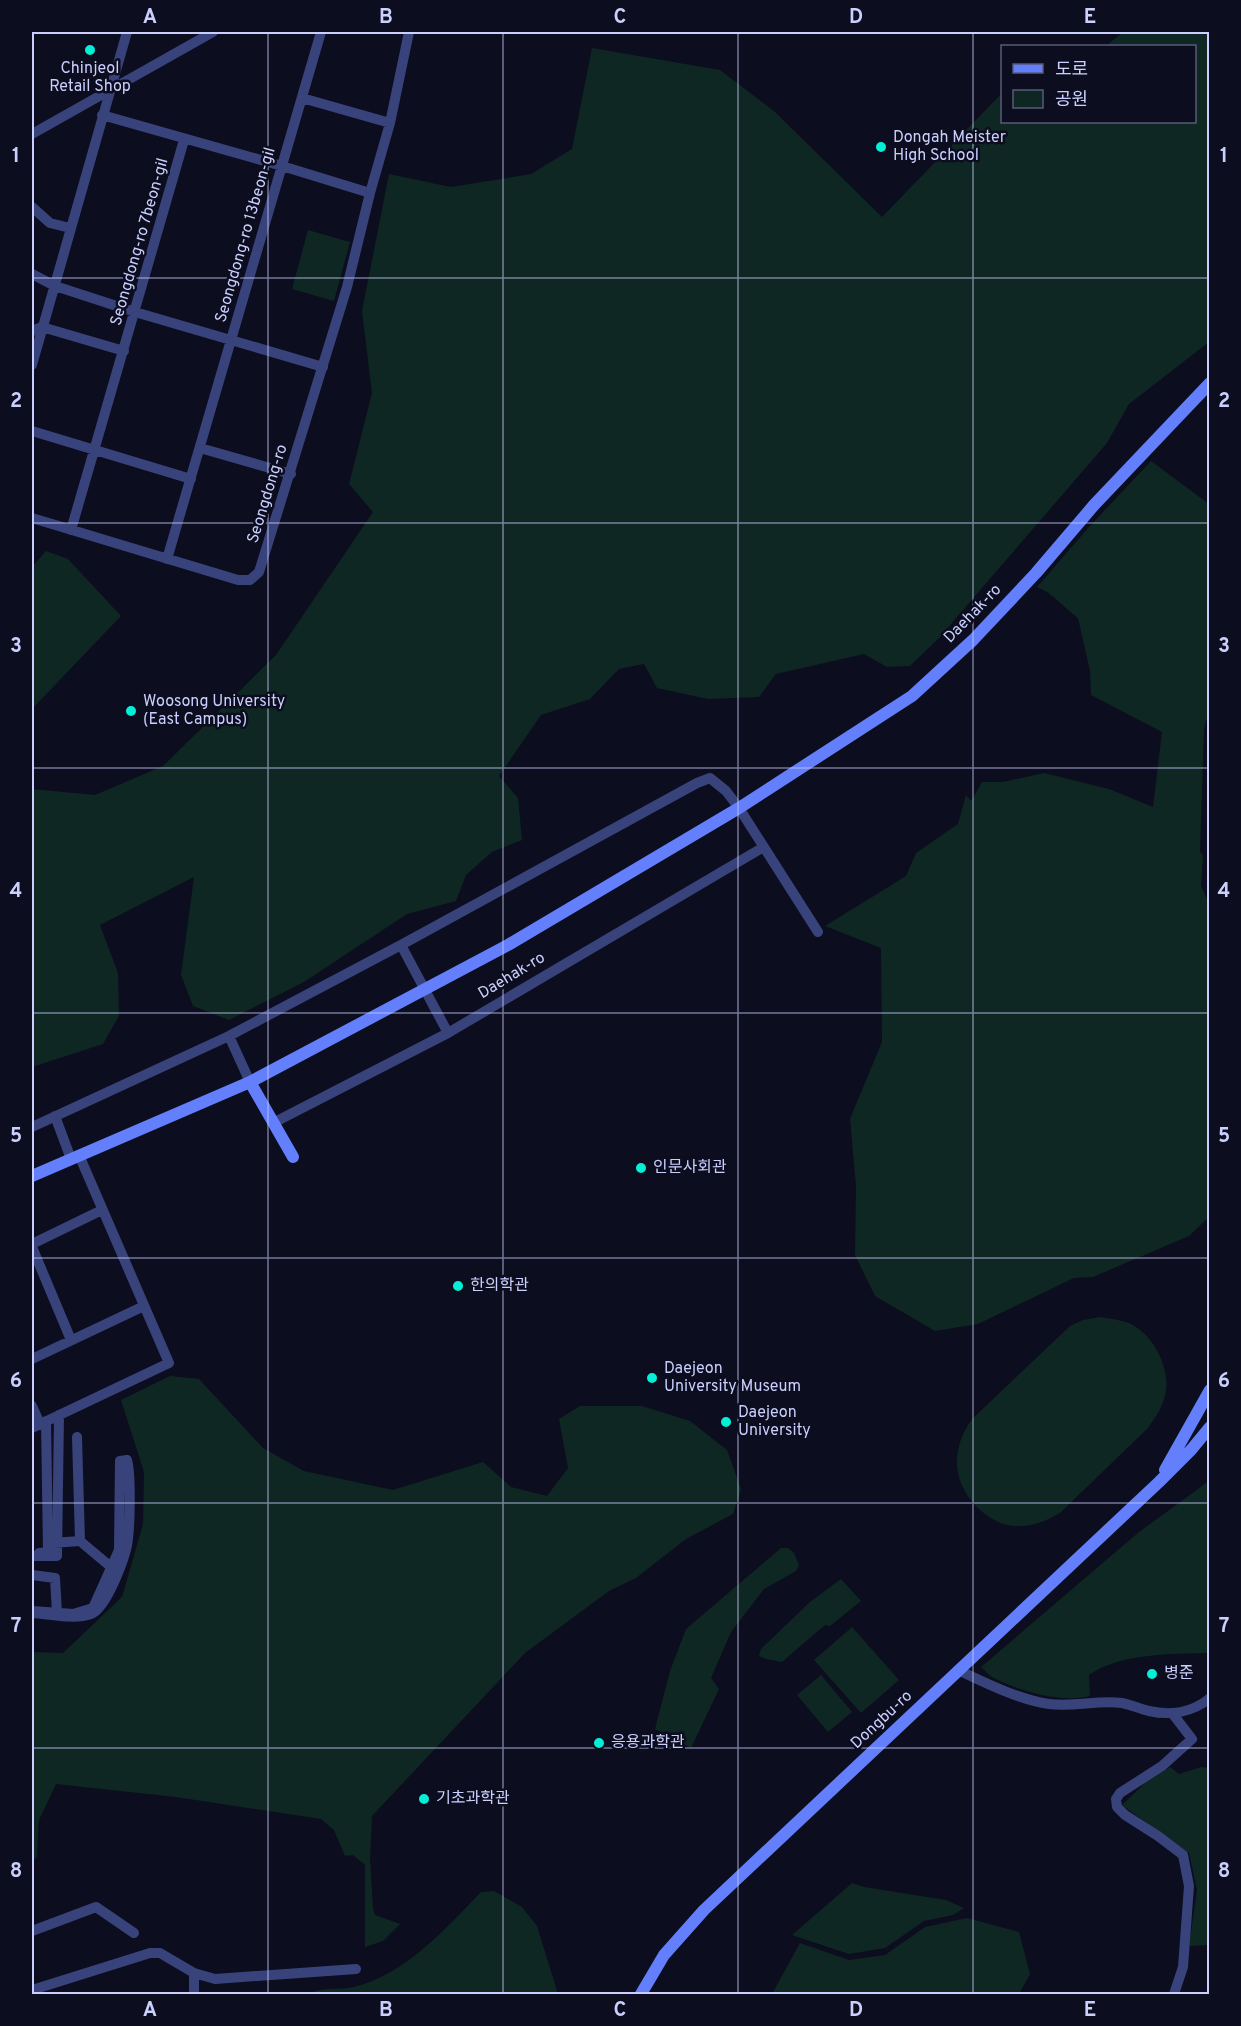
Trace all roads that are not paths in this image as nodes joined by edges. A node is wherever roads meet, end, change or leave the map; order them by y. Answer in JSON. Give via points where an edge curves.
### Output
{"nodes":[{"id":1,"x":127,"y":32,"type":"edge"},
{"id":2,"x":213,"y":32,"type":"edge"},
{"id":3,"x":321,"y":32,"type":"edge"},
{"id":4,"x":399,"y":32,"type":"edge"},
{"id":5,"x":408,"y":35,"type":"edge"},
{"id":6,"x":111,"y":90,"type":"junction"},
{"id":7,"x":302,"y":98,"type":"junction"},
{"id":8,"x":102,"y":115,"type":"junction"},
{"id":9,"x":390,"y":123,"type":"junction"},
{"id":10,"x":32,"y":134,"type":"edge"},
{"id":11,"x":184,"y":140,"type":"junction"},
{"id":12,"x":282,"y":166,"type":"junction"},
{"id":13,"x":369,"y":193,"type":"junction"},
{"id":14,"x":32,"y":207,"type":"edge"},
{"id":15,"x":70,"y":228,"type":"junction"},
{"id":16,"x":32,"y":274,"type":"edge"},
{"id":17,"x":55,"y":286,"type":"junction"},
{"id":18,"x":135,"y":312,"type":"junction"},
{"id":19,"x":37,"y":329,"type":"edge"},
{"id":20,"x":231,"y":339,"type":"junction"},
{"id":21,"x":124,"y":351,"type":"junction"},
{"id":22,"x":32,"y":365,"type":"edge"},
{"id":23,"x":323,"y":367,"type":"junction"},
{"id":24,"x":1209,"y":383,"type":"edge"},
{"id":25,"x":1209,"y":392,"type":"edge"},
{"id":26,"x":1194,"y":401,"type":"junction"},
{"id":27,"x":32,"y":431,"type":"edge"},
{"id":28,"x":200,"y":448,"type":"junction"},
{"id":29,"x":94,"y":450,"type":"junction"},
{"id":30,"x":291,"y":474,"type":"junction"},
{"id":31,"x":190,"y":479,"type":"junction"},
{"id":32,"x":32,"y":518,"type":"edge"},
{"id":33,"x":71,"y":530,"type":"junction"},
{"id":34,"x":167,"y":559,"type":"junction"},
{"id":35,"x":739,"y":808,"type":"junction"},
{"id":36,"x":762,"y":848,"type":"junction"},
{"id":37,"x":818,"y":932,"type":"dead end"},
{"id":38,"x":401,"y":945,"type":"junction"},
{"id":39,"x":424,"y":989,"type":"junction"},
{"id":40,"x":448,"y":1033,"type":"junction"},
{"id":41,"x":229,"y":1036,"type":"junction"},
{"id":42,"x":250,"y":1082,"type":"junction"},
{"id":43,"x":55,"y":1116,"type":"junction"},
{"id":44,"x":273,"y":1123,"type":"junction"},
{"id":45,"x":32,"y":1126,"type":"edge"},
{"id":46,"x":75,"y":1157,"type":"junction"},
{"id":47,"x":292,"y":1157,"type":"dead end"},
{"id":48,"x":32,"y":1176,"type":"edge"},
{"id":49,"x":102,"y":1210,"type":"junction"},
{"id":50,"x":32,"y":1245,"type":"edge"},
{"id":51,"x":144,"y":1306,"type":"junction"},
{"id":52,"x":71,"y":1340,"type":"junction"},
{"id":53,"x":32,"y":1359,"type":"edge"},
{"id":54,"x":1209,"y":1390,"type":"edge"},
{"id":55,"x":32,"y":1406,"type":"edge"},
{"id":56,"x":59,"y":1415,"type":"junction"},
{"id":57,"x":39,"y":1424,"type":"edge"},
{"id":58,"x":1209,"y":1426,"type":"edge"},
{"id":59,"x":77,"y":1437,"type":"dead end"},
{"id":60,"x":1160,"y":1482,"type":"junction"},
{"id":61,"x":80,"y":1541,"type":"junction"},
{"id":62,"x":53,"y":1543,"type":"junction"},
{"id":63,"x":32,"y":1554,"type":"edge"},
{"id":64,"x":111,"y":1567,"type":"junction"},
{"id":65,"x":32,"y":1575,"type":"edge"},
{"id":66,"x":32,"y":1612,"type":"edge"},
{"id":67,"x":57,"y":1613,"type":"junction"},
{"id":68,"x":958,"y":1670,"type":"junction"},
{"id":69,"x":1209,"y":1698,"type":"edge"},
{"id":70,"x":1172,"y":1713,"type":"junction"},
{"id":71,"x":32,"y":1931,"type":"edge"},
{"id":72,"x":134,"y":1933,"type":"dead end"},
{"id":73,"x":356,"y":1969,"type":"dead end"},
{"id":74,"x":194,"y":1973,"type":"junction"},
{"id":75,"x":32,"y":1990,"type":"edge"},
{"id":76,"x":194,"y":1995,"type":"edge"},
{"id":77,"x":641,"y":1995,"type":"edge"},
{"id":78,"x":1174,"y":1995,"type":"edge"}],
"edges":[{"from":1,"to":6,"type":"street"},
{"from":2,"to":6,"type":"street"},
{"from":3,"to":7,"type":"street","name":"Seongdong-ro 13beon-gil"},
{"from":4,"to":5,"type":"street","name":"Seongdong-ro"},
{"from":5,"to":9,"type":"street","name":"Seongdong-ro"},
{"from":6,"to":8,"type":"street"},
{"from":6,"to":10,"type":"street"},
{"from":7,"to":9,"type":"street"},
{"from":7,"to":12,"type":"street","name":"Seongdong-ro 13beon-gil"},
{"from":8,"to":11,"type":"street"},
{"from":8,"to":15,"type":"street"},
{"from":9,"to":13,"type":"street","name":"Seongdong-ro"},
{"from":11,"to":12,"type":"street","name":"Seongdong-ro 7beon-gil"},
{"from":11,"to":18,"type":"street","name":"Seongdong-ro 7beon-gil"},
{"from":12,"to":13,"type":"street"},
{"from":12,"to":20,"type":"street","name":"Seongdong-ro 13beon-gil"},
{"from":13,"to":23,"type":"street","name":"Seongdong-ro"},
{"from":14,"to":15,"type":"street","via":[[50,223]]},
{"from":15,"to":17,"type":"street"},
{"from":16,"to":17,"type":"street"},
{"from":17,"to":18,"type":"street"},
{"from":17,"to":19,"type":"street"},
{"from":18,"to":20,"type":"street"},
{"from":18,"to":21,"type":"street","name":"Seongdong-ro 7beon-gil"},
{"from":19,"to":21,"type":"street"},
{"from":19,"to":22,"type":"street"},
{"from":20,"to":23,"type":"street"},
{"from":20,"to":28,"type":"street","name":"Seongdong-ro 13beon-gil"},
{"from":21,"to":29,"type":"street","name":"Seongdong-ro 7beon-gil"},
{"from":23,"to":30,"type":"street","name":"Seongdong-ro"},
{"from":24,"to":26,"type":"main road","name":"Daehak-ro"},
{"from":25,"to":26,"type":"main road","name":"Daehak-ro"},
{"from":26,"to":35,"type":"main road","name":"Daehak-ro","via":[[973,640],[912,696]]},
{"from":27,"to":29,"type":"street"},
{"from":28,"to":30,"type":"street"},
{"from":28,"to":31,"type":"street","name":"Seongdong-ro 13beon-gil"},
{"from":29,"to":31,"type":"street"},
{"from":29,"to":33,"type":"street","name":"Seongdong-ro 7beon-gil"},
{"from":30,"to":34,"type":"street","name":"Seongdong-ro","via":[[259,572],[250,580]]},
{"from":31,"to":34,"type":"street","name":"Seongdong-ro 13beon-gil"},
{"from":32,"to":33,"type":"street","name":"Seongdong-ro"},
{"from":33,"to":34,"type":"street","name":"Seongdong-ro"},
{"from":35,"to":36,"type":"street"},
{"from":35,"to":38,"type":"street","via":[[710,778],[697,783]]},
{"from":35,"to":39,"type":"main road","name":"Daehak-ro","via":[[508,945]]},
{"from":36,"to":37,"type":"street"},
{"from":36,"to":40,"type":"street","name":"Daehak-ro"},
{"from":38,"to":39,"type":"street"},
{"from":38,"to":41,"type":"street"},
{"from":39,"to":40,"type":"street"},
{"from":39,"to":42,"type":"main road","name":"Daehak-ro"},
{"from":40,"to":44,"type":"street","name":"Daehak-ro"},
{"from":41,"to":42,"type":"street"},
{"from":41,"to":43,"type":"street"},
{"from":42,"to":44,"type":"main road"},
{"from":42,"to":46,"type":"main road","name":"Daehak-ro"},
{"from":43,"to":45,"type":"street"},
{"from":43,"to":46,"type":"street"},
{"from":44,"to":47,"type":"main road"},
{"from":46,"to":48,"type":"main road","name":"Daehak-ro"},
{"from":46,"to":49,"type":"street"},
{"from":49,"to":50,"type":"street"},
{"from":49,"to":51,"type":"street"},
{"from":50,"to":52,"type":"street"},
{"from":51,"to":52,"type":"street"},
{"from":51,"to":56,"type":"street","via":[[169,1363]]},
{"from":52,"to":53,"type":"street"},
{"from":54,"to":60,"type":"main road"},
{"from":55,"to":57,"type":"street"},
{"from":56,"to":57,"type":"street"},
{"from":56,"to":62,"type":"street"},
{"from":57,"to":62,"type":"street"},
{"from":58,"to":60,"type":"main road","name":"Dongbu-ro"},
{"from":59,"to":61,"type":"street"},
{"from":60,"to":68,"type":"main road","name":"Dongbu-ro"},
{"from":61,"to":62,"type":"street"},
{"from":61,"to":64,"type":"street"},
{"from":62,"to":63,"type":"street","via":[[46,1554]]},
{"from":64,"to":66,"type":"street","via":[[119,1550],[120,1461],[127,1460],[128,1539],[102,1605],[81,1616]]},
{"from":64,"to":67,"type":"street","via":[[93,1608],[73,1614]]},
{"from":65,"to":67,"type":"street","via":[[56,1578]]},
{"from":66,"to":67,"type":"street"},
{"from":68,"to":70,"type":"street","via":[[1047,1703],[1124,1704]]},
{"from":68,"to":77,"type":"main road","name":"Dongbu-ro","via":[[704,1910],[664,1955]]},
{"from":69,"to":70,"type":"street","via":[[1190,1710]]},
{"from":70,"to":78,"type":"street","via":[[1191,1738],[1162,1766],[1116,1799],[1117,1807],[1125,1815],[1183,1855],[1188,1886],[1183,1967]]},
{"from":71,"to":72,"type":"street","via":[[96,1907]]},
{"from":73,"to":74,"type":"street","via":[[215,1979]]},
{"from":74,"to":75,"type":"street","via":[[160,1953],[150,1953]]},
{"from":74,"to":76,"type":"street"}]}
